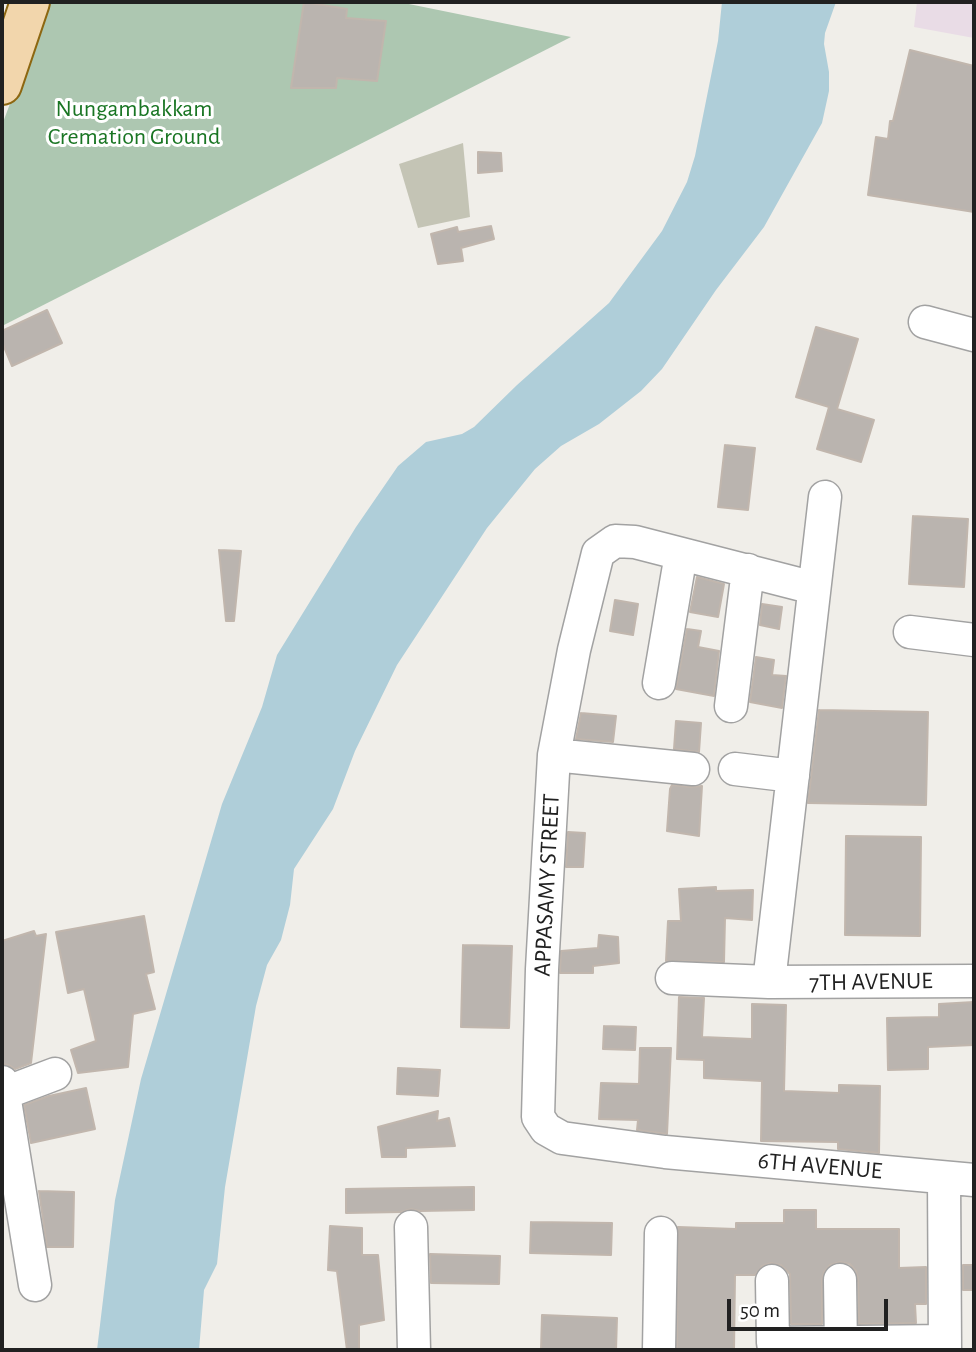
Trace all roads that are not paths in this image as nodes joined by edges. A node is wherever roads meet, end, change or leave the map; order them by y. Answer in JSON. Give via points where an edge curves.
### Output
{"nodes":[{"id":1,"x":30,"y":2,"type":"edge"},
{"id":2,"x":2,"y":85,"type":"edge"},
{"id":3,"x":925,"y":321,"type":"dead end"},
{"id":4,"x":974,"y":335,"type":"edge"},
{"id":5,"x":825,"y":497,"type":"dead end"},
{"id":6,"x":681,"y":554,"type":"junction"},
{"id":7,"x":748,"y":570,"type":"junction"},
{"id":8,"x":814,"y":588,"type":"junction"},
{"id":9,"x":910,"y":632,"type":"dead end"},
{"id":10,"x":974,"y":640,"type":"edge"},
{"id":11,"x":659,"y":683,"type":"dead end"},
{"id":12,"x":731,"y":706,"type":"dead end"},
{"id":13,"x":554,"y":755,"type":"junction"},
{"id":14,"x":693,"y":769,"type":"dead end"},
{"id":15,"x":735,"y":769,"type":"dead end"},
{"id":16,"x":793,"y":776,"type":"junction"},
{"id":17,"x":673,"y":978,"type":"dead end"},
{"id":18,"x":974,"y":981,"type":"edge"},
{"id":19,"x":769,"y":982,"type":"junction"},
{"id":20,"x":55,"y":1074,"type":"dead end"},
{"id":21,"x":3,"y":1090,"type":"edge"},
{"id":22,"x":665,"y":1152,"type":"joint"},
{"id":23,"x":959,"y":1179,"type":"edge"},
{"id":24,"x":411,"y":1227,"type":"dead end"},
{"id":25,"x":661,"y":1233,"type":"dead end"},
{"id":26,"x":840,"y":1280,"type":"dead end"},
{"id":27,"x":772,"y":1281,"type":"dead end"},
{"id":28,"x":35,"y":1285,"type":"dead end"},
{"id":29,"x":841,"y":1346,"type":"edge"},
{"id":30,"x":945,"y":1346,"type":"edge"},
{"id":31,"x":773,"y":1347,"type":"edge"},
{"id":32,"x":414,"y":1350,"type":"edge"},
{"id":33,"x":659,"y":1350,"type":"edge"}],
"edges":[{"from":1,"to":2,"type":"main road"},
{"from":3,"to":4,"type":"street"},
{"from":5,"to":8,"type":"street"},
{"from":6,"to":7,"type":"street"},
{"from":6,"to":11,"type":"street"},
{"from":6,"to":13,"type":"street","name":"APPASAMY STREET","via":[[615,541],[598,553]]},
{"from":7,"to":8,"type":"street"},
{"from":7,"to":12,"type":"street"},
{"from":8,"to":16,"type":"street"},
{"from":9,"to":10,"type":"street"},
{"from":13,"to":14,"type":"street"},
{"from":13,"to":22,"type":"street","name":"APPASAMY STREET","via":[[538,1117],[546,1129],[562,1138]]},
{"from":15,"to":16,"type":"street"},
{"from":16,"to":19,"type":"street"},
{"from":17,"to":19,"type":"street","name":"7TH AVENUE"},
{"from":18,"to":19,"type":"street","name":"7TH AVENUE"},
{"from":20,"to":21,"type":"street"},
{"from":21,"to":28,"type":"street"},
{"from":22,"to":23,"type":"street","name":"6TH AVENUE"},
{"from":23,"to":30,"type":"street"},
{"from":24,"to":32,"type":"street"},
{"from":25,"to":33,"type":"street"},
{"from":26,"to":29,"type":"street"},
{"from":27,"to":31,"type":"street"},
{"from":29,"to":30,"type":"street"},
{"from":29,"to":31,"type":"street"}]}
